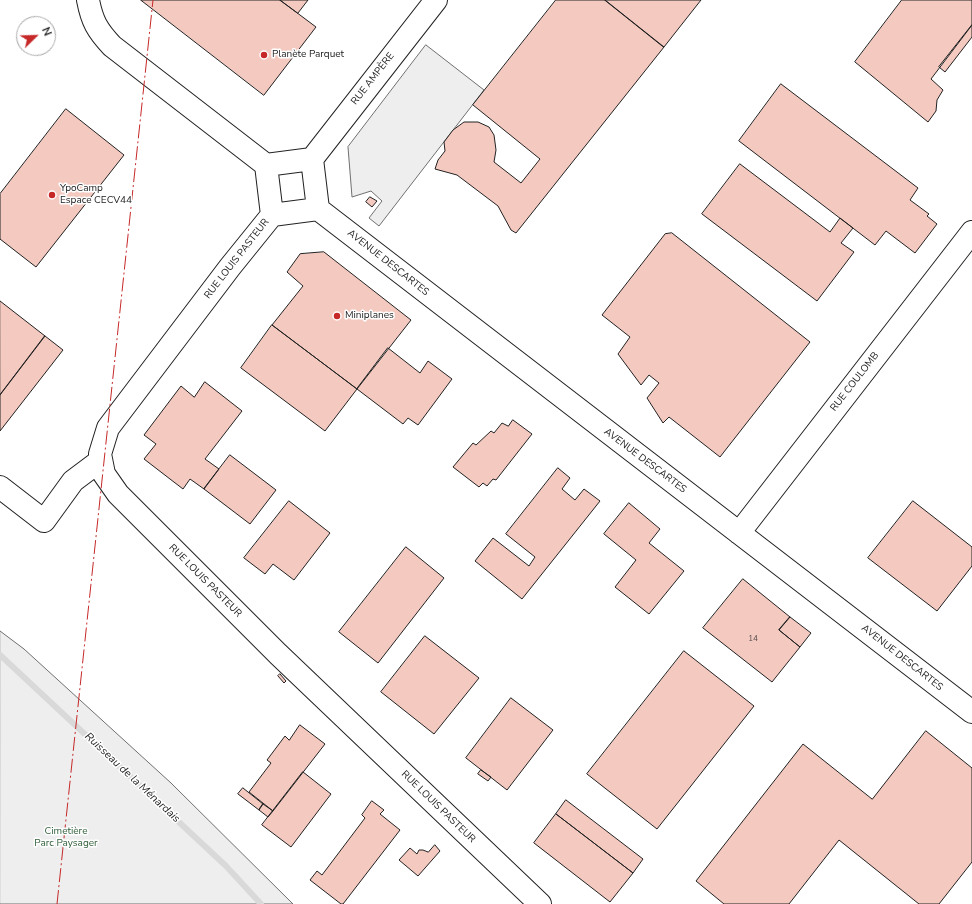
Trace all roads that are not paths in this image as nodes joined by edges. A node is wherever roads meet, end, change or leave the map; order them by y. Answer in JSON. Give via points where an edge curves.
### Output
{"nodes":[{"id":1,"x":88,"y":0,"type":"edge"},
{"id":2,"x":436,"y":0,"type":"edge"},
{"id":3,"x":312,"y":159,"type":"junction"},
{"id":4,"x":266,"y":165,"type":"junction"},
{"id":5,"x":318,"y":209,"type":"junction"},
{"id":6,"x":272,"y":215,"type":"junction"},
{"id":7,"x":972,"y":232,"type":"edge"},
{"id":8,"x":101,"y":460,"type":"junction"},
{"id":9,"x":0,"y":487,"type":"edge"},
{"id":10,"x":739,"y":533,"type":"junction"},
{"id":11,"x":972,"y":712,"type":"edge"},
{"id":12,"x":540,"y":904,"type":"edge"}],
"edges":[{"from":1,"to":4,"type":"street","via":[[99,31],[112,46]]},
{"from":2,"to":3,"type":"street","name":"RUE AMPÈRE"},
{"from":3,"to":4,"type":"street"},
{"from":3,"to":5,"type":"street"},
{"from":4,"to":6,"type":"street"},
{"from":5,"to":6,"type":"street"},
{"from":5,"to":10,"type":"street","name":"AVENUE DESCARTES"},
{"from":6,"to":8,"type":"street","name":"RUE LOUIS PASTEUR","via":[[108,428],[100,454]]},
{"from":7,"to":10,"type":"street","name":"RUE COULOMB"},
{"from":8,"to":9,"type":"street","via":[[73,481],[44,521]]},
{"from":8,"to":12,"type":"street","name":"RUE LOUIS PASTEUR","via":[[104,474],[118,494],[278,654]]},
{"from":10,"to":11,"type":"street","name":"AVENUE DESCARTES"}]}
